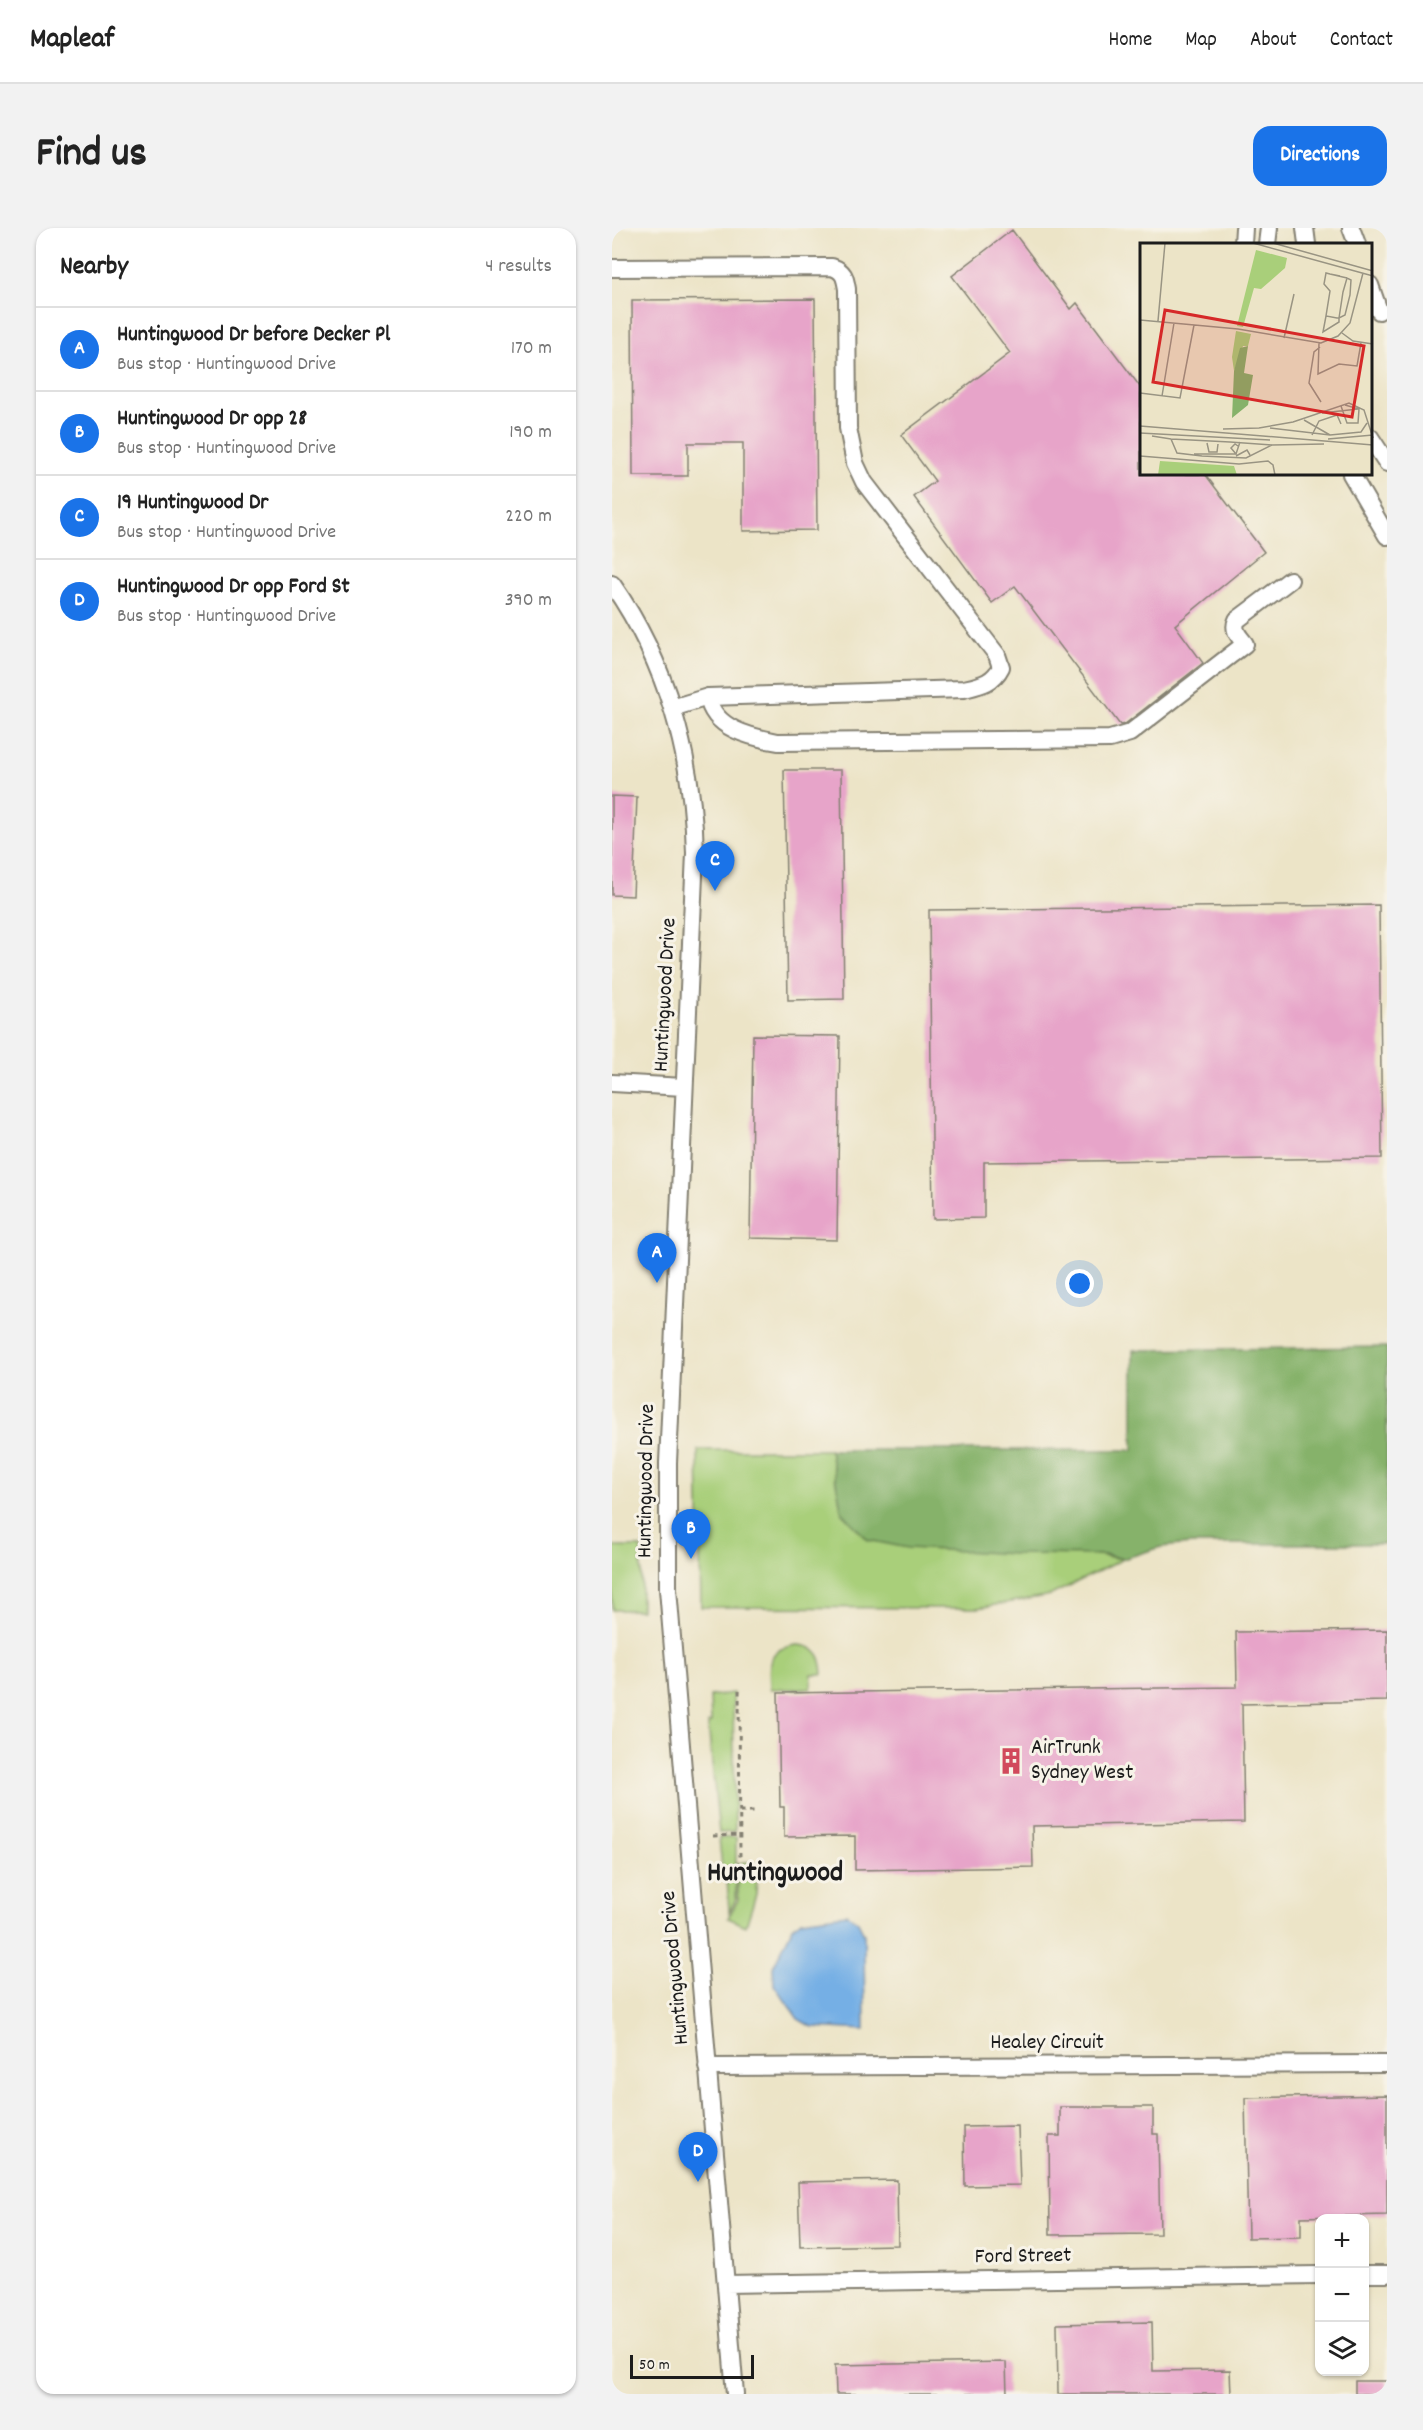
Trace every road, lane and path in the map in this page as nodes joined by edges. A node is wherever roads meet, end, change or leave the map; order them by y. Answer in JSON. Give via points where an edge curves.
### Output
{"nodes":[{"id":1,"x":1244,"y":228,"type":"edge"},
{"id":2,"x":1269,"y":228,"type":"edge"},
{"id":3,"x":1305,"y":228,"type":"edge"},
{"id":4,"x":1351,"y":228,"type":"edge"},
{"id":5,"x":1243,"y":243,"type":"edge"},
{"id":6,"x":1268,"y":243,"type":"edge"},
{"id":7,"x":1307,"y":243,"type":"edge"},
{"id":8,"x":1357,"y":243,"type":"edge"},
{"id":9,"x":612,"y":268,"type":"edge"},
{"id":10,"x":1372,"y":288,"type":"edge"},
{"id":11,"x":1379,"y":311,"type":"edge"},
{"id":12,"x":1372,"y":438,"type":"edge"},
{"id":13,"x":1387,"y":464,"type":"edge"},
{"id":14,"x":1352,"y":476,"type":"edge"},
{"id":15,"x":1387,"y":536,"type":"edge"},
{"id":16,"x":1290,"y":580,"type":"dead end"},
{"id":17,"x":612,"y":584,"type":"edge"},
{"id":18,"x":708,"y":697,"type":"junction"},
{"id":19,"x":672,"y":708,"type":"junction"},
{"id":20,"x":612,"y":1083,"type":"edge"},
{"id":21,"x":684,"y":1087,"type":"junction"},
{"id":22,"x":739,"y":1690,"type":"dead end"},
{"id":23,"x":756,"y":1810,"type":"dead end"},
{"id":24,"x":740,"y":1811,"type":"junction"},
{"id":25,"x":740,"y":1835,"type":"junction"},
{"id":26,"x":713,"y":1836,"type":"dead end"},
{"id":27,"x":740,"y":1861,"type":"dead end"},
{"id":28,"x":1387,"y":2064,"type":"edge"},
{"id":29,"x":707,"y":2067,"type":"junction"},
{"id":30,"x":1369,"y":2274,"type":"edge"},
{"id":31,"x":1387,"y":2274,"type":"edge"},
{"id":32,"x":1315,"y":2275,"type":"edge"},
{"id":33,"x":726,"y":2284,"type":"junction"},
{"id":34,"x":735,"y":2394,"type":"edge"}],
"edges":[{"from":1,"to":5,"type":"street"},
{"from":2,"to":6,"type":"street"},
{"from":3,"to":7,"type":"street"},
{"from":4,"to":8,"type":"street"},
{"from":9,"to":18,"type":"street","via":[[841,270],[847,289],[848,428],[855,463],[864,482],[997,655],[1001,667],[996,677],[984,685],[964,689]]},
{"from":10,"to":11,"type":"street"},
{"from":12,"to":13,"type":"street"},
{"from":14,"to":15,"type":"street"},
{"from":16,"to":18,"type":"street","via":[[1237,620],[1236,632],[1245,644],[1130,732],[1110,739],[778,742],[754,738],[723,723],[715,716]]},
{"from":17,"to":19,"type":"street","name":"Huntingwood Drive","via":[[643,637]]},
{"from":18,"to":19,"type":"street"},
{"from":19,"to":21,"type":"street","name":"Huntingwood Drive","via":[[685,752],[694,819]]},
{"from":20,"to":21,"type":"street"},
{"from":21,"to":29,"type":"street","name":"Huntingwood Drive","via":[[668,1463],[668,1589]]},
{"from":22,"to":24,"type":"path"},
{"from":23,"to":24,"type":"path"},
{"from":24,"to":25,"type":"path"},
{"from":25,"to":26,"type":"path"},
{"from":25,"to":27,"type":"path"},
{"from":28,"to":29,"type":"street","name":"Healey Circuit"},
{"from":29,"to":33,"type":"street","name":"Huntingwood Drive"},
{"from":30,"to":31,"type":"street"},
{"from":32,"to":33,"type":"street","name":"Ford Street"},
{"from":33,"to":34,"type":"street","name":"Huntingwood Drive"}]}
